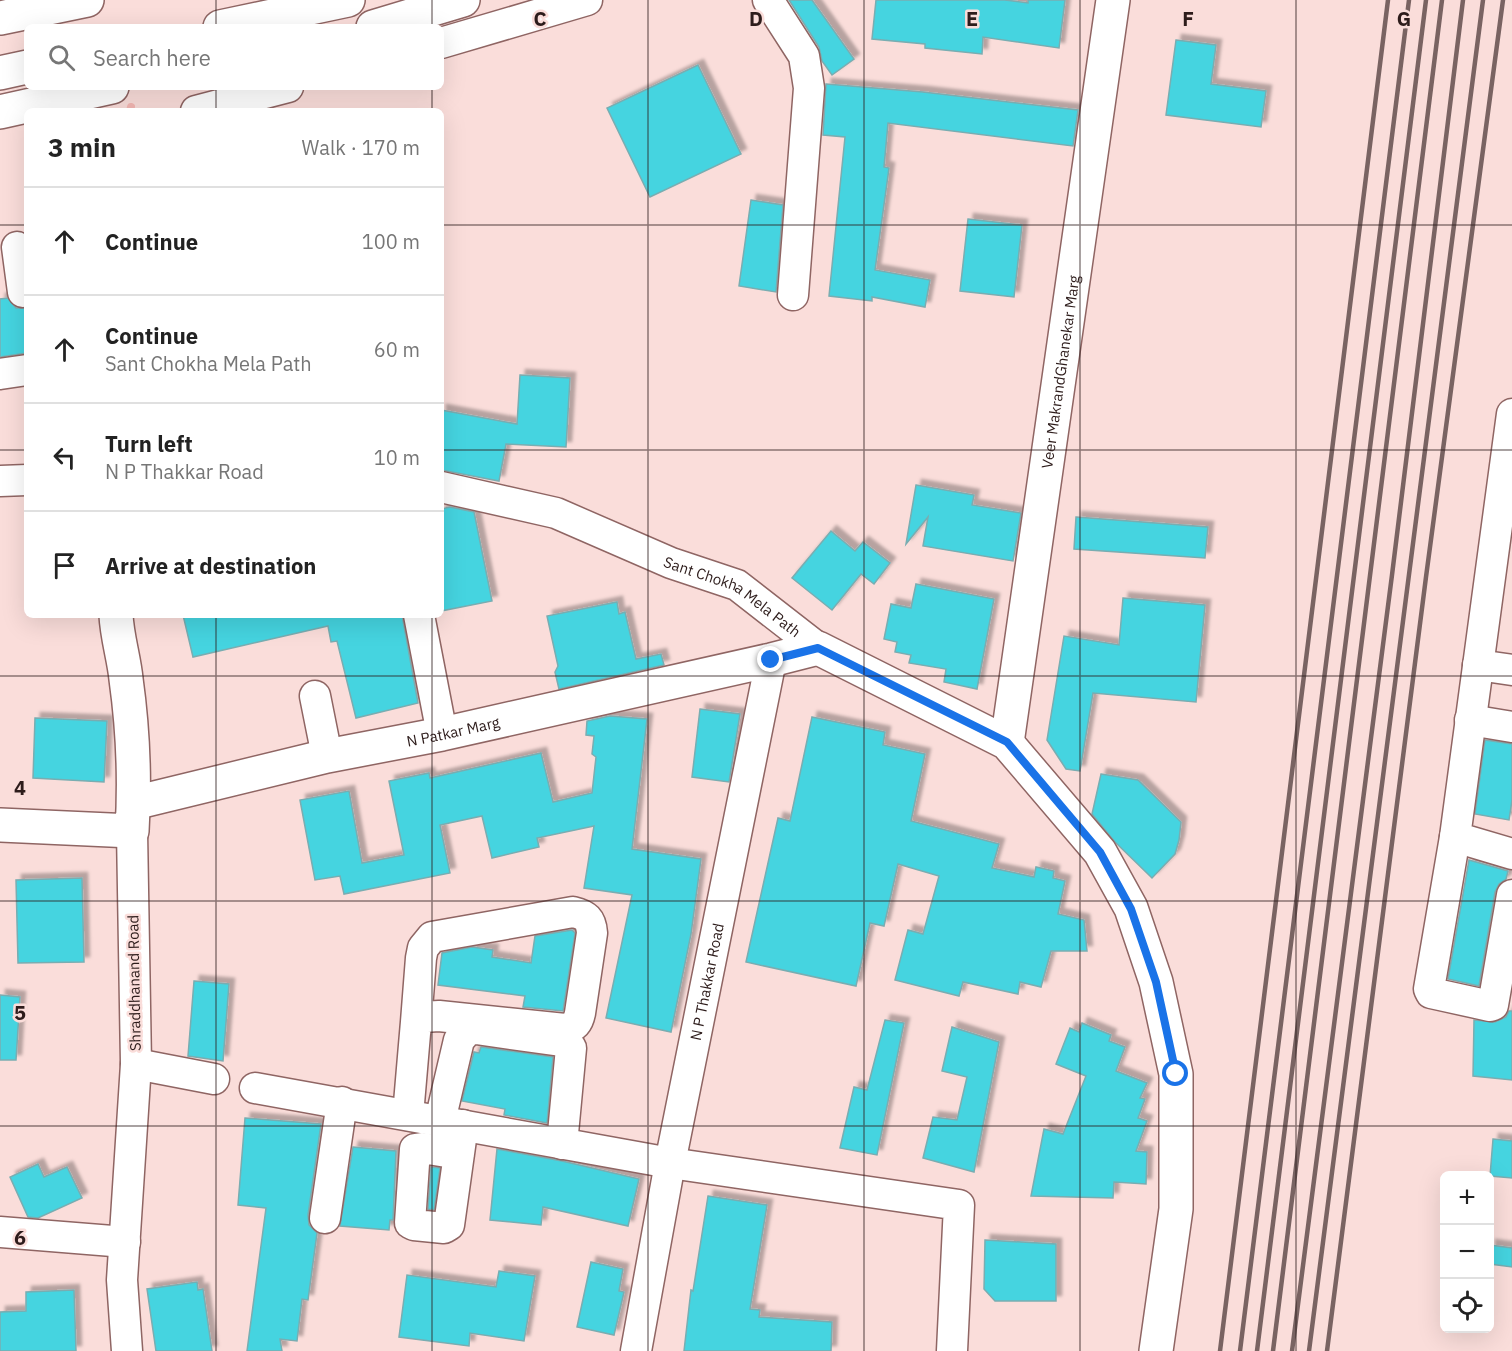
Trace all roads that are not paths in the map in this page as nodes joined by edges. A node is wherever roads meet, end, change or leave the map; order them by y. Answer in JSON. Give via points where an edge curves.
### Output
{"nodes":[{"id":1,"x":87,"y":0,"type":"edge"},
{"id":2,"x":348,"y":0,"type":"edge"},
{"id":3,"x":463,"y":0,"type":"edge"},
{"id":4,"x":587,"y":0,"type":"edge"},
{"id":5,"x":768,"y":0,"type":"edge"},
{"id":6,"x":1113,"y":0,"type":"edge"},
{"id":7,"x":0,"y":18,"type":"edge"},
{"id":8,"x":234,"y":24,"type":"edge"},
{"id":9,"x":384,"y":24,"type":"edge"},
{"id":10,"x":444,"y":42,"type":"edge"},
{"id":11,"x":24,"y":69,"type":"edge"},
{"id":12,"x":0,"y":73,"type":"edge"},
{"id":13,"x":98,"y":90,"type":"edge"},
{"id":14,"x":276,"y":90,"type":"edge"},
{"id":15,"x":53,"y":100,"type":"edge"},
{"id":16,"x":208,"y":108,"type":"edge"},
{"id":17,"x":0,"y":112,"type":"edge"},
{"id":18,"x":15,"y":248,"type":"edge"},
{"id":19,"x":17,"y":293,"type":"edge"},
{"id":20,"x":793,"y":295,"type":"dead end"},
{"id":21,"x":24,"y":370,"type":"edge"},
{"id":22,"x":0,"y":374,"type":"edge"},
{"id":23,"x":1512,"y":414,"type":"edge"},
{"id":24,"x":24,"y":480,"type":"edge"},
{"id":25,"x":0,"y":481,"type":"edge"},
{"id":26,"x":444,"y":488,"type":"edge"},
{"id":27,"x":117,"y":618,"type":"edge"},
{"id":28,"x":420,"y":618,"type":"edge"},
{"id":29,"x":818,"y":648,"type":"junction"},
{"id":30,"x":771,"y":660,"type":"junction"},
{"id":31,"x":1478,"y":665,"type":"junction"},
{"id":32,"x":1512,"y":670,"type":"edge"},
{"id":33,"x":315,"y":696,"type":"dead end"},
{"id":34,"x":1470,"y":720,"type":"junction"},
{"id":35,"x":1512,"y":727,"type":"edge"},
{"id":36,"x":442,"y":734,"type":"junction"},
{"id":37,"x":1007,"y":742,"type":"junction"},
{"id":38,"x":327,"y":756,"type":"junction"},
{"id":39,"x":133,"y":817,"type":"junction"},
{"id":40,"x":0,"y":825,"type":"edge"},
{"id":41,"x":1455,"y":837,"type":"junction"},
{"id":42,"x":1512,"y":854,"type":"edge"},
{"id":43,"x":1512,"y":895,"type":"edge"},
{"id":44,"x":416,"y":1022,"type":"junction"},
{"id":45,"x":136,"y":1064,"type":"junction"},
{"id":46,"x":213,"y":1079,"type":"dead end"},
{"id":47,"x":255,"y":1088,"type":"dead end"},
{"id":48,"x":342,"y":1102,"type":"junction"},
{"id":49,"x":408,"y":1115,"type":"junction"},
{"id":50,"x":451,"y":1126,"type":"junction"},
{"id":51,"x":562,"y":1137,"type":"junction"},
{"id":52,"x":670,"y":1163,"type":"junction"},
{"id":53,"x":326,"y":1218,"type":"dead end"},
{"id":54,"x":0,"y":1232,"type":"edge"},
{"id":55,"x":125,"y":1242,"type":"junction"},
{"id":56,"x":127,"y":1351,"type":"edge"},
{"id":57,"x":636,"y":1351,"type":"edge"},
{"id":58,"x":952,"y":1351,"type":"edge"},
{"id":59,"x":1156,"y":1351,"type":"edge"}],
"edges":[{"from":1,"to":7,"type":"main road"},
{"from":2,"to":8,"type":"main road"},
{"from":3,"to":9,"type":"main road"},
{"from":4,"to":10,"type":"street"},
{"from":5,"to":20,"type":"street","via":[[804,56],[809,88]]},
{"from":6,"to":37,"type":"main road","name":"Veer MakrandGhanekar Marg"},
{"from":11,"to":12,"type":"main road"},
{"from":13,"to":15,"type":"main road"},
{"from":14,"to":16,"type":"street"},
{"from":15,"to":17,"type":"main road"},
{"from":18,"to":19,"type":"street"},
{"from":21,"to":22,"type":"street"},
{"from":23,"to":31,"type":"street"},
{"from":24,"to":25,"type":"street"},
{"from":26,"to":29,"type":"street","name":"Sant Chokha Mela Path","via":[[556,513],[671,563],[737,585]]},
{"from":27,"to":39,"type":"main road","name":"Shraddhanand Road","via":[[127,680]]},
{"from":28,"to":36,"type":"street"},
{"from":29,"to":30,"type":"main road"},
{"from":29,"to":37,"type":"main road","name":"Sant Chokha Mela Path"},
{"from":30,"to":36,"type":"main road","name":"N Patkar Marg"},
{"from":30,"to":52,"type":"street","name":"N P Thakkar Road"},
{"from":31,"to":32,"type":"street"},
{"from":31,"to":34,"type":"street"},
{"from":33,"to":38,"type":"street"},
{"from":34,"to":35,"type":"street"},
{"from":34,"to":41,"type":"street"},
{"from":36,"to":38,"type":"main road","name":"N Patkar Marg"},
{"from":37,"to":59,"type":"main road","via":[[1100,852],[1131,909],[1156,982],[1176,1074],[1176,1209]]},
{"from":38,"to":39,"type":"main road","name":"N Patkar Marg"},
{"from":39,"to":40,"type":"main road","name":"N Patkar Marg"},
{"from":39,"to":45,"type":"street","name":"Shraddhanand Road"},
{"from":41,"to":42,"type":"street"},
{"from":41,"to":43,"type":"street","via":[[1431,993],[1493,1005]]},
{"from":44,"to":44,"type":"street","via":[[423,1017],[440,1016],[565,1029],[574,1026],[580,1013],[591,924],[586,917],[573,912],[432,937],[421,957]]},
{"from":44,"to":49,"type":"street"},
{"from":45,"to":46,"type":"street"},
{"from":45,"to":55,"type":"street","name":"Shraddhanand Road"},
{"from":47,"to":48,"type":"street"},
{"from":48,"to":49,"type":"street"},
{"from":48,"to":53,"type":"street"},
{"from":49,"to":50,"type":"street"},
{"from":50,"to":51,"type":"street","via":[[500,1124]]},
{"from":50,"to":51,"type":"street","via":[[459,1040],[468,1030],[476,1029],[567,1042],[571,1055]]},
{"from":51,"to":52,"type":"street"},
{"from":52,"to":57,"type":"street","name":"N P Thakkar Road"},
{"from":52,"to":58,"type":"street","via":[[959,1205]]},
{"from":54,"to":55,"type":"street"},
{"from":55,"to":56,"type":"street","name":"Shraddhanand Road","via":[[122,1280]]}]}
